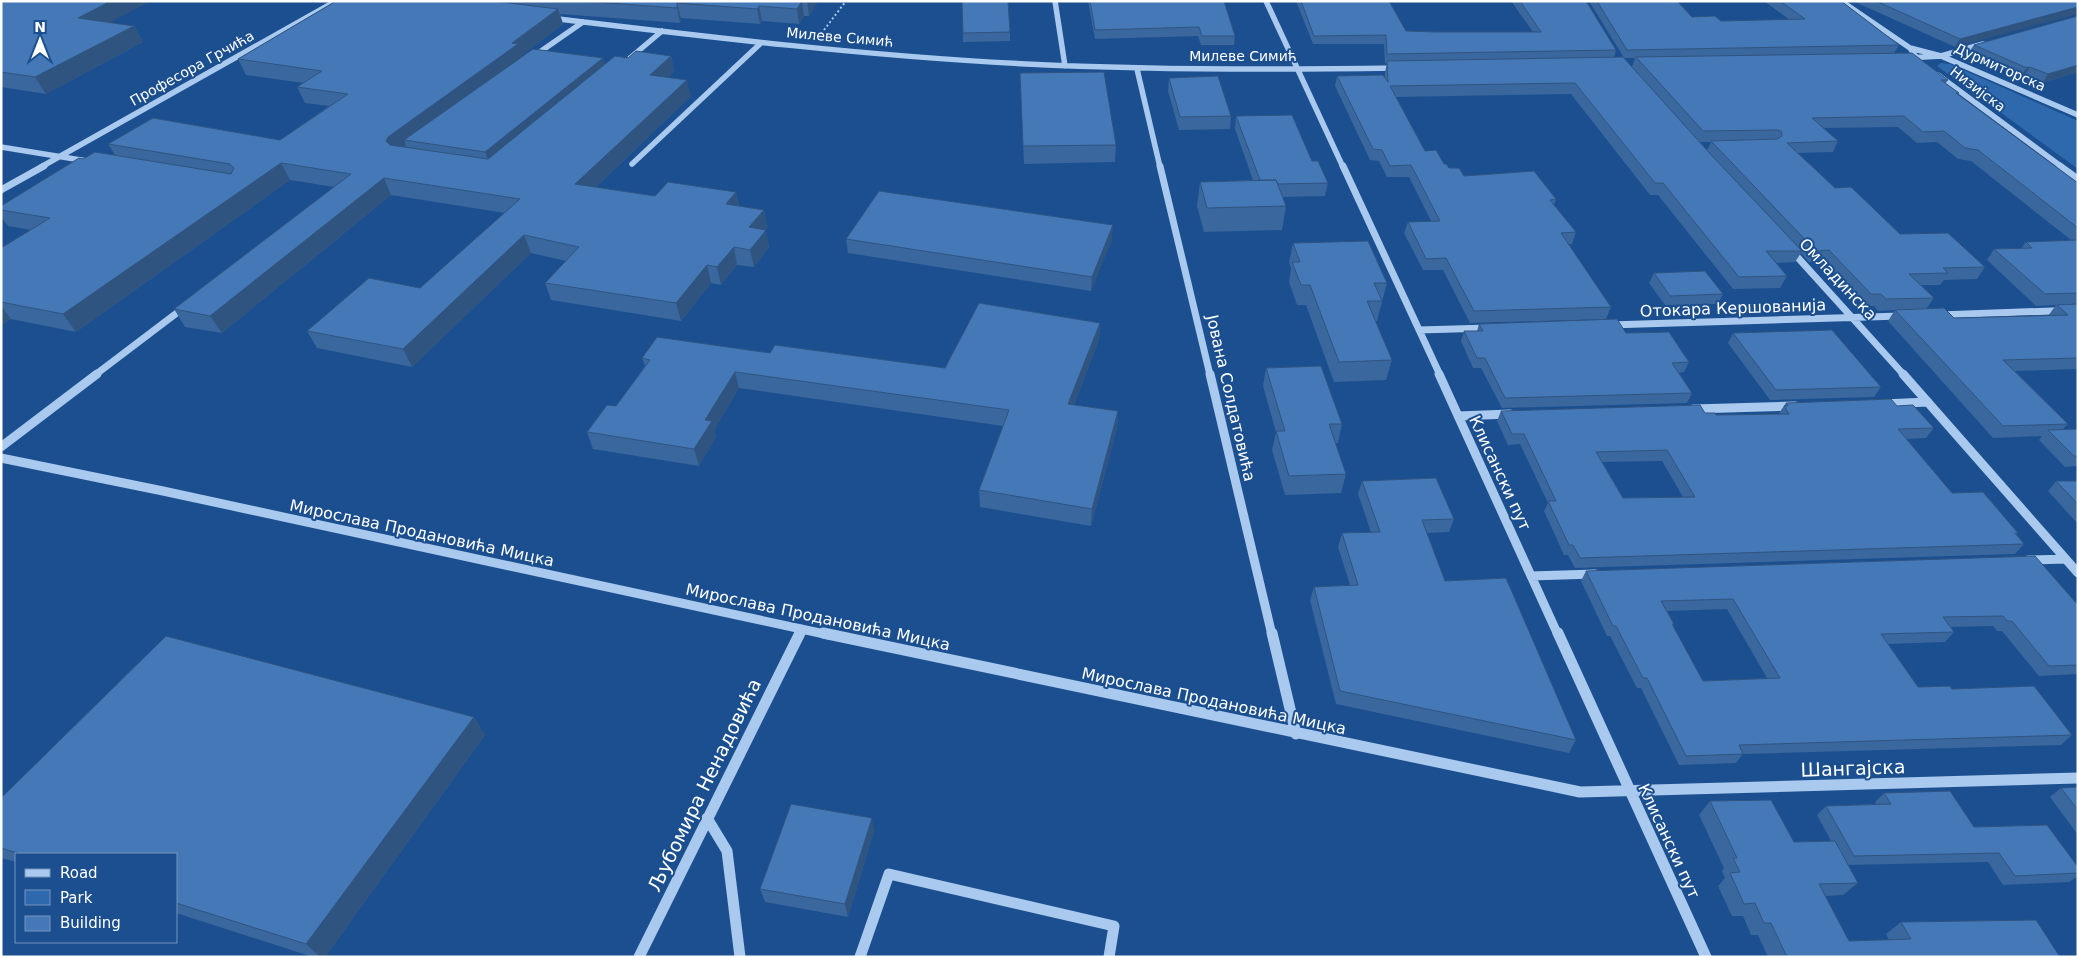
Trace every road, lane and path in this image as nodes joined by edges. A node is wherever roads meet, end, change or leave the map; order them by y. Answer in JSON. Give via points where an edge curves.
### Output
{"nodes":[{"id":1,"x":336,"y":1,"type":"edge"},
{"id":2,"x":846,"y":1,"type":"edge"},
{"id":3,"x":1055,"y":1,"type":"edge"},
{"id":4,"x":1266,"y":1,"type":"edge"},
{"id":5,"x":1842,"y":1,"type":"edge"},
{"id":6,"x":543,"y":17,"type":"edge"},
{"id":7,"x":584,"y":22,"type":"junction"},
{"id":8,"x":662,"y":31,"type":"junction"},
{"id":9,"x":761,"y":42,"type":"junction"},
{"id":10,"x":1987,"y":43,"type":"edge"},
{"id":11,"x":815,"y":48,"type":"junction"},
{"id":12,"x":1910,"y":48,"type":"junction"},
{"id":13,"x":1941,"y":56,"type":"junction"},
{"id":14,"x":1905,"y":58,"type":"edge"},
{"id":15,"x":1915,"y":58,"type":"junction"},
{"id":16,"x":525,"y":62,"type":"edge"},
{"id":17,"x":1923,"y":64,"type":"edge"},
{"id":18,"x":621,"y":66,"type":"edge"},
{"id":19,"x":1065,"y":66,"type":"junction"},
{"id":20,"x":1405,"y":68,"type":"edge"},
{"id":21,"x":1137,"y":69,"type":"junction"},
{"id":22,"x":1297,"y":69,"type":"junction"},
{"id":23,"x":1930,"y":70,"type":"edge"},
{"id":24,"x":2078,"y":115,"type":"edge"},
{"id":25,"x":1,"y":147,"type":"edge"},
{"id":26,"x":60,"y":157,"type":"junction"},
{"id":27,"x":97,"y":163,"type":"edge"},
{"id":28,"x":632,"y":164,"type":"dead end"},
{"id":29,"x":2078,"y":179,"type":"edge"},
{"id":30,"x":1,"y":190,"type":"edge"},
{"id":31,"x":1789,"y":248,"type":"edge"},
{"id":32,"x":190,"y":303,"type":"edge"},
{"id":33,"x":2078,"y":310,"type":"edge"},
{"id":34,"x":1932,"y":315,"type":"edge"},
{"id":35,"x":1913,"y":316,"type":"edge"},
{"id":36,"x":1854,"y":318,"type":"junction"},
{"id":37,"x":1597,"y":325,"type":"edge"},
{"id":38,"x":1498,"y":328,"type":"edge"},
{"id":39,"x":1419,"y":330,"type":"junction"},
{"id":40,"x":1928,"y":402,"type":"junction"},
{"id":41,"x":1870,"y":404,"type":"edge"},
{"id":42,"x":1801,"y":406,"type":"edge"},
{"id":43,"x":1683,"y":409,"type":"edge"},
{"id":44,"x":1516,"y":414,"type":"edge"},
{"id":45,"x":1458,"y":416,"type":"junction"},
{"id":46,"x":1,"y":447,"type":"edge"},
{"id":47,"x":1,"y":458,"type":"edge"},
{"id":48,"x":2065,"y":559,"type":"junction"},
{"id":49,"x":2016,"y":560,"type":"edge"},
{"id":50,"x":2078,"y":573,"type":"edge"},
{"id":51,"x":1610,"y":574,"type":"edge"},
{"id":52,"x":1531,"y":576,"type":"junction"},
{"id":53,"x":802,"y":629,"type":"junction"},
{"id":54,"x":1296,"y":734,"type":"junction"},
{"id":55,"x":2078,"y":778,"type":"edge"},
{"id":56,"x":1630,"y":792,"type":"junction"},
{"id":57,"x":707,"y":818,"type":"junction"},
{"id":58,"x":638,"y":957,"type":"edge"},
{"id":59,"x":740,"y":957,"type":"edge"},
{"id":60,"x":860,"y":957,"type":"edge"},
{"id":61,"x":1108,"y":957,"type":"edge"},
{"id":62,"x":1706,"y":957,"type":"edge"}],
"edges":[{"from":1,"to":26,"type":"street","name":"Професора Грчића"},
{"from":2,"to":11,"type":"path","via":[[820,34]]},
{"from":3,"to":19,"type":"street"},
{"from":4,"to":22,"type":"street","name":"Клисански пут"},
{"from":5,"to":12,"type":"street"},
{"from":6,"to":7,"type":"street","name":"Милеве Симић"},
{"from":7,"to":8,"type":"street","name":"Милеве Симић"},
{"from":7,"to":16,"type":"street"},
{"from":8,"to":9,"type":"street","name":"Милеве Симић"},
{"from":8,"to":18,"type":"street"},
{"from":9,"to":11,"type":"street","name":"Милеве Симић"},
{"from":9,"to":28,"type":"street"},
{"from":10,"to":13,"type":"street"},
{"from":11,"to":19,"type":"street","name":"Милеве Симић"},
{"from":12,"to":13,"type":"street","name":"Дурмиторска"},
{"from":12,"to":15,"type":"street"},
{"from":13,"to":15,"type":"street"},
{"from":13,"to":24,"type":"street","name":"Дурмиторска"},
{"from":14,"to":15,"type":"street"},
{"from":15,"to":17,"type":"street"},
{"from":19,"to":21,"type":"street","name":"Милеве Симић"},
{"from":20,"to":22,"type":"street","name":"Милеве Симић"},
{"from":21,"to":22,"type":"street","name":"Милеве Симић"},
{"from":21,"to":54,"type":"street","name":"Јована Солдатовића"},
{"from":22,"to":39,"type":"street","name":"Клисански пут"},
{"from":23,"to":29,"type":"street","name":"Низијска"},
{"from":25,"to":26,"type":"street"},
{"from":26,"to":27,"type":"street"},
{"from":26,"to":30,"type":"street","name":"Професора Грчића"},
{"from":31,"to":36,"type":"street","name":"Омладинска"},
{"from":32,"to":46,"type":"street"},
{"from":33,"to":34,"type":"street"},
{"from":35,"to":36,"type":"street","name":"Отокара Кершованија"},
{"from":36,"to":37,"type":"street","name":"Отокара Кершованија"},
{"from":36,"to":40,"type":"street","name":"Омладинска"},
{"from":38,"to":39,"type":"street"},
{"from":39,"to":45,"type":"street","name":"Клисански пут"},
{"from":40,"to":41,"type":"street"},
{"from":40,"to":48,"type":"street","name":"Омладинска"},
{"from":42,"to":43,"type":"street"},
{"from":44,"to":45,"type":"street"},
{"from":45,"to":52,"type":"street","name":"Клисански пут"},
{"from":47,"to":53,"type":"street","name":"Мирослава Продановића Мицка"},
{"from":48,"to":49,"type":"street"},
{"from":48,"to":50,"type":"street","name":"Омладинска"},
{"from":51,"to":52,"type":"street"},
{"from":52,"to":56,"type":"street","name":"Клисански пут"},
{"from":53,"to":54,"type":"street","name":"Мирослава Продановића Мицка"},
{"from":53,"to":57,"type":"street","name":"Љубомира Ненадовића"},
{"from":54,"to":56,"type":"street","name":"Мирослава Продановића Мицка","via":[[1580,792]]},
{"from":55,"to":56,"type":"street","name":"Шангајска"},
{"from":56,"to":62,"type":"street","name":"Клисански пут"},
{"from":57,"to":58,"type":"street","name":"Љубомира Ненадовића"},
{"from":57,"to":59,"type":"street","via":[[727,851]]},
{"from":60,"to":61,"type":"street","via":[[889,874],[1114,926]]}]}
